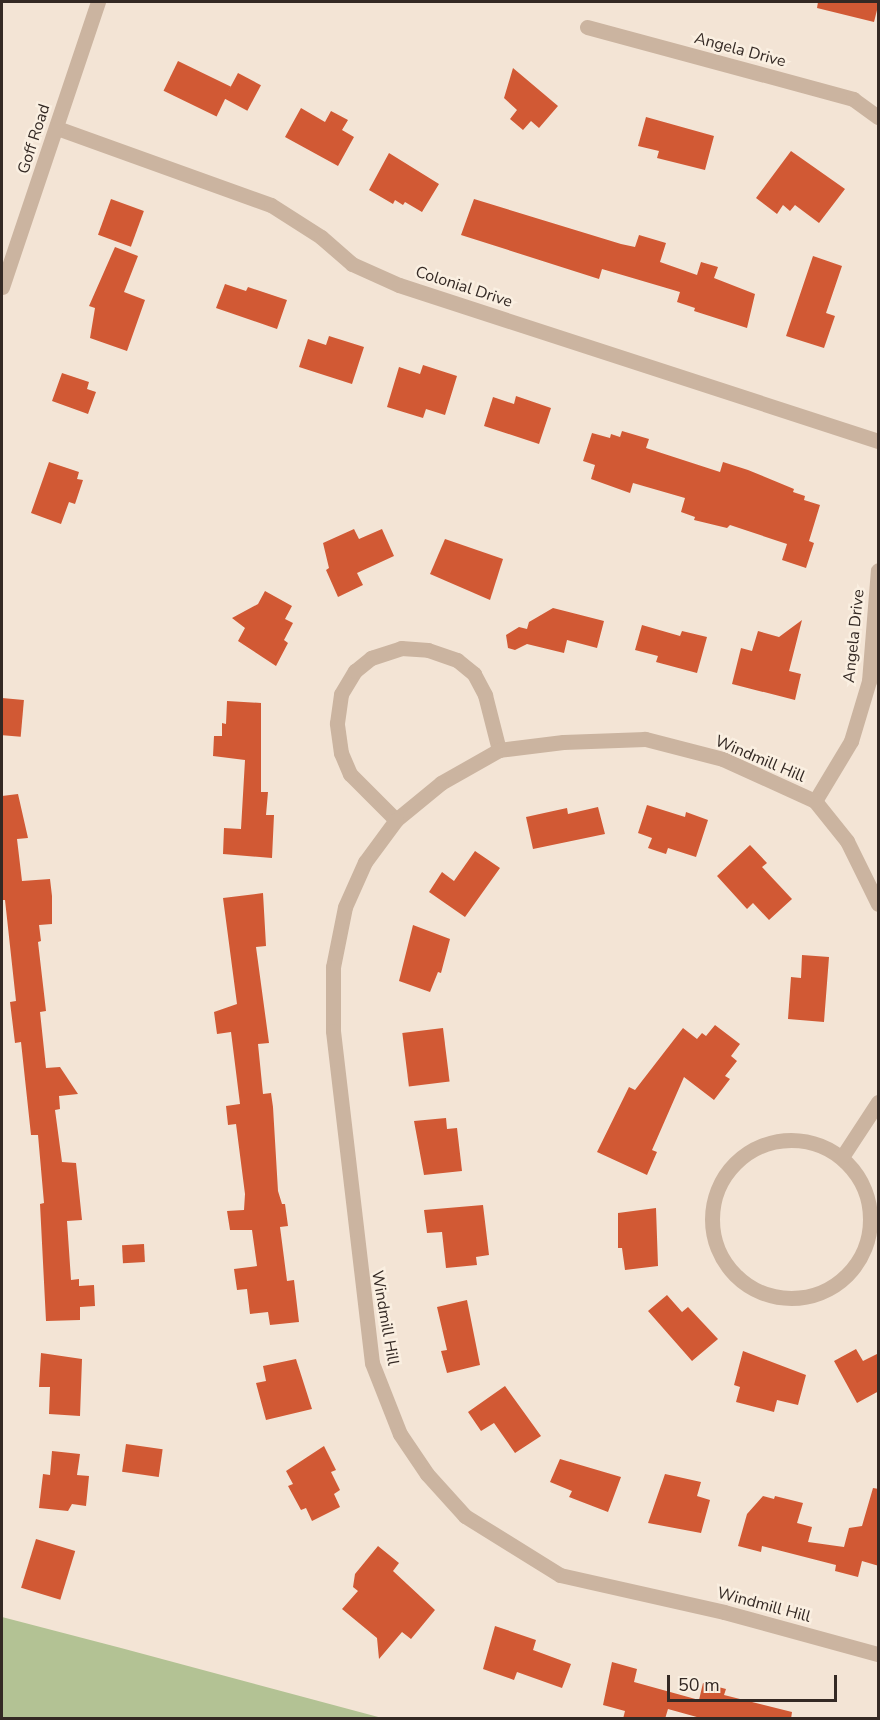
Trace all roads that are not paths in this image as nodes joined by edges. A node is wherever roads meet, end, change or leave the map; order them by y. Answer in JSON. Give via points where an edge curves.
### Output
{"nodes":[{"id":1,"x":98,"y":2,"type":"edge"},
{"id":2,"x":587,"y":27,"type":"dead end"},
{"id":3,"x":879,"y":117,"type":"edge"},
{"id":4,"x":57,"y":128,"type":"junction"},
{"id":5,"x":2,"y":287,"type":"edge"},
{"id":6,"x":879,"y":441,"type":"edge"},
{"id":7,"x":879,"y":570,"type":"edge"},
{"id":8,"x":499,"y":750,"type":"junction"},
{"id":9,"x":815,"y":801,"type":"junction"},
{"id":10,"x":396,"y":820,"type":"junction"},
{"id":11,"x":879,"y":904,"type":"edge"},
{"id":12,"x":879,"y":1102,"type":"edge"},
{"id":13,"x":842,"y":1157,"type":"junction"},
{"id":14,"x":879,"y":1654,"type":"edge"}],
"edges":[{"from":1,"to":4,"type":"street","name":"Goff Road","via":[[88,22]]},
{"from":2,"to":3,"type":"street","name":"Angela Drive","via":[[853,99]]},
{"from":4,"to":5,"type":"street","name":"Goff Road"},
{"from":4,"to":6,"type":"street","name":"Colonial Drive","via":[[271,205],[321,237],[352,264],[399,285]]},
{"from":7,"to":9,"type":"street","name":"Angela Drive","via":[[869,681],[851,741]]},
{"from":8,"to":9,"type":"street","name":"Windmill Hill","via":[[563,741],[645,739],[723,759]]},
{"from":8,"to":10,"type":"street","name":"Windmill Hill","via":[[441,783]]},
{"from":8,"to":10,"type":"street","via":[[485,695],[474,674],[456,660],[428,650],[401,648],[371,658],[341,693],[337,723],[341,753],[350,774]]},
{"from":9,"to":11,"type":"street","name":"Windmill Hill","via":[[847,841]]},
{"from":10,"to":14,"type":"street","name":"Windmill Hill","via":[[365,862],[345,907],[333,967],[333,1031],[372,1363],[400,1434],[427,1474],[465,1516],[560,1575],[724,1612]]},
{"from":12,"to":13,"type":"street"},
{"from":13,"to":13,"type":"street","via":[[864,1185],[871,1220],[863,1255],[840,1282],[807,1297],[772,1296],[740,1281],[718,1252],[710,1217],[719,1182],[742,1155],[774,1140],[810,1141]]}]}
